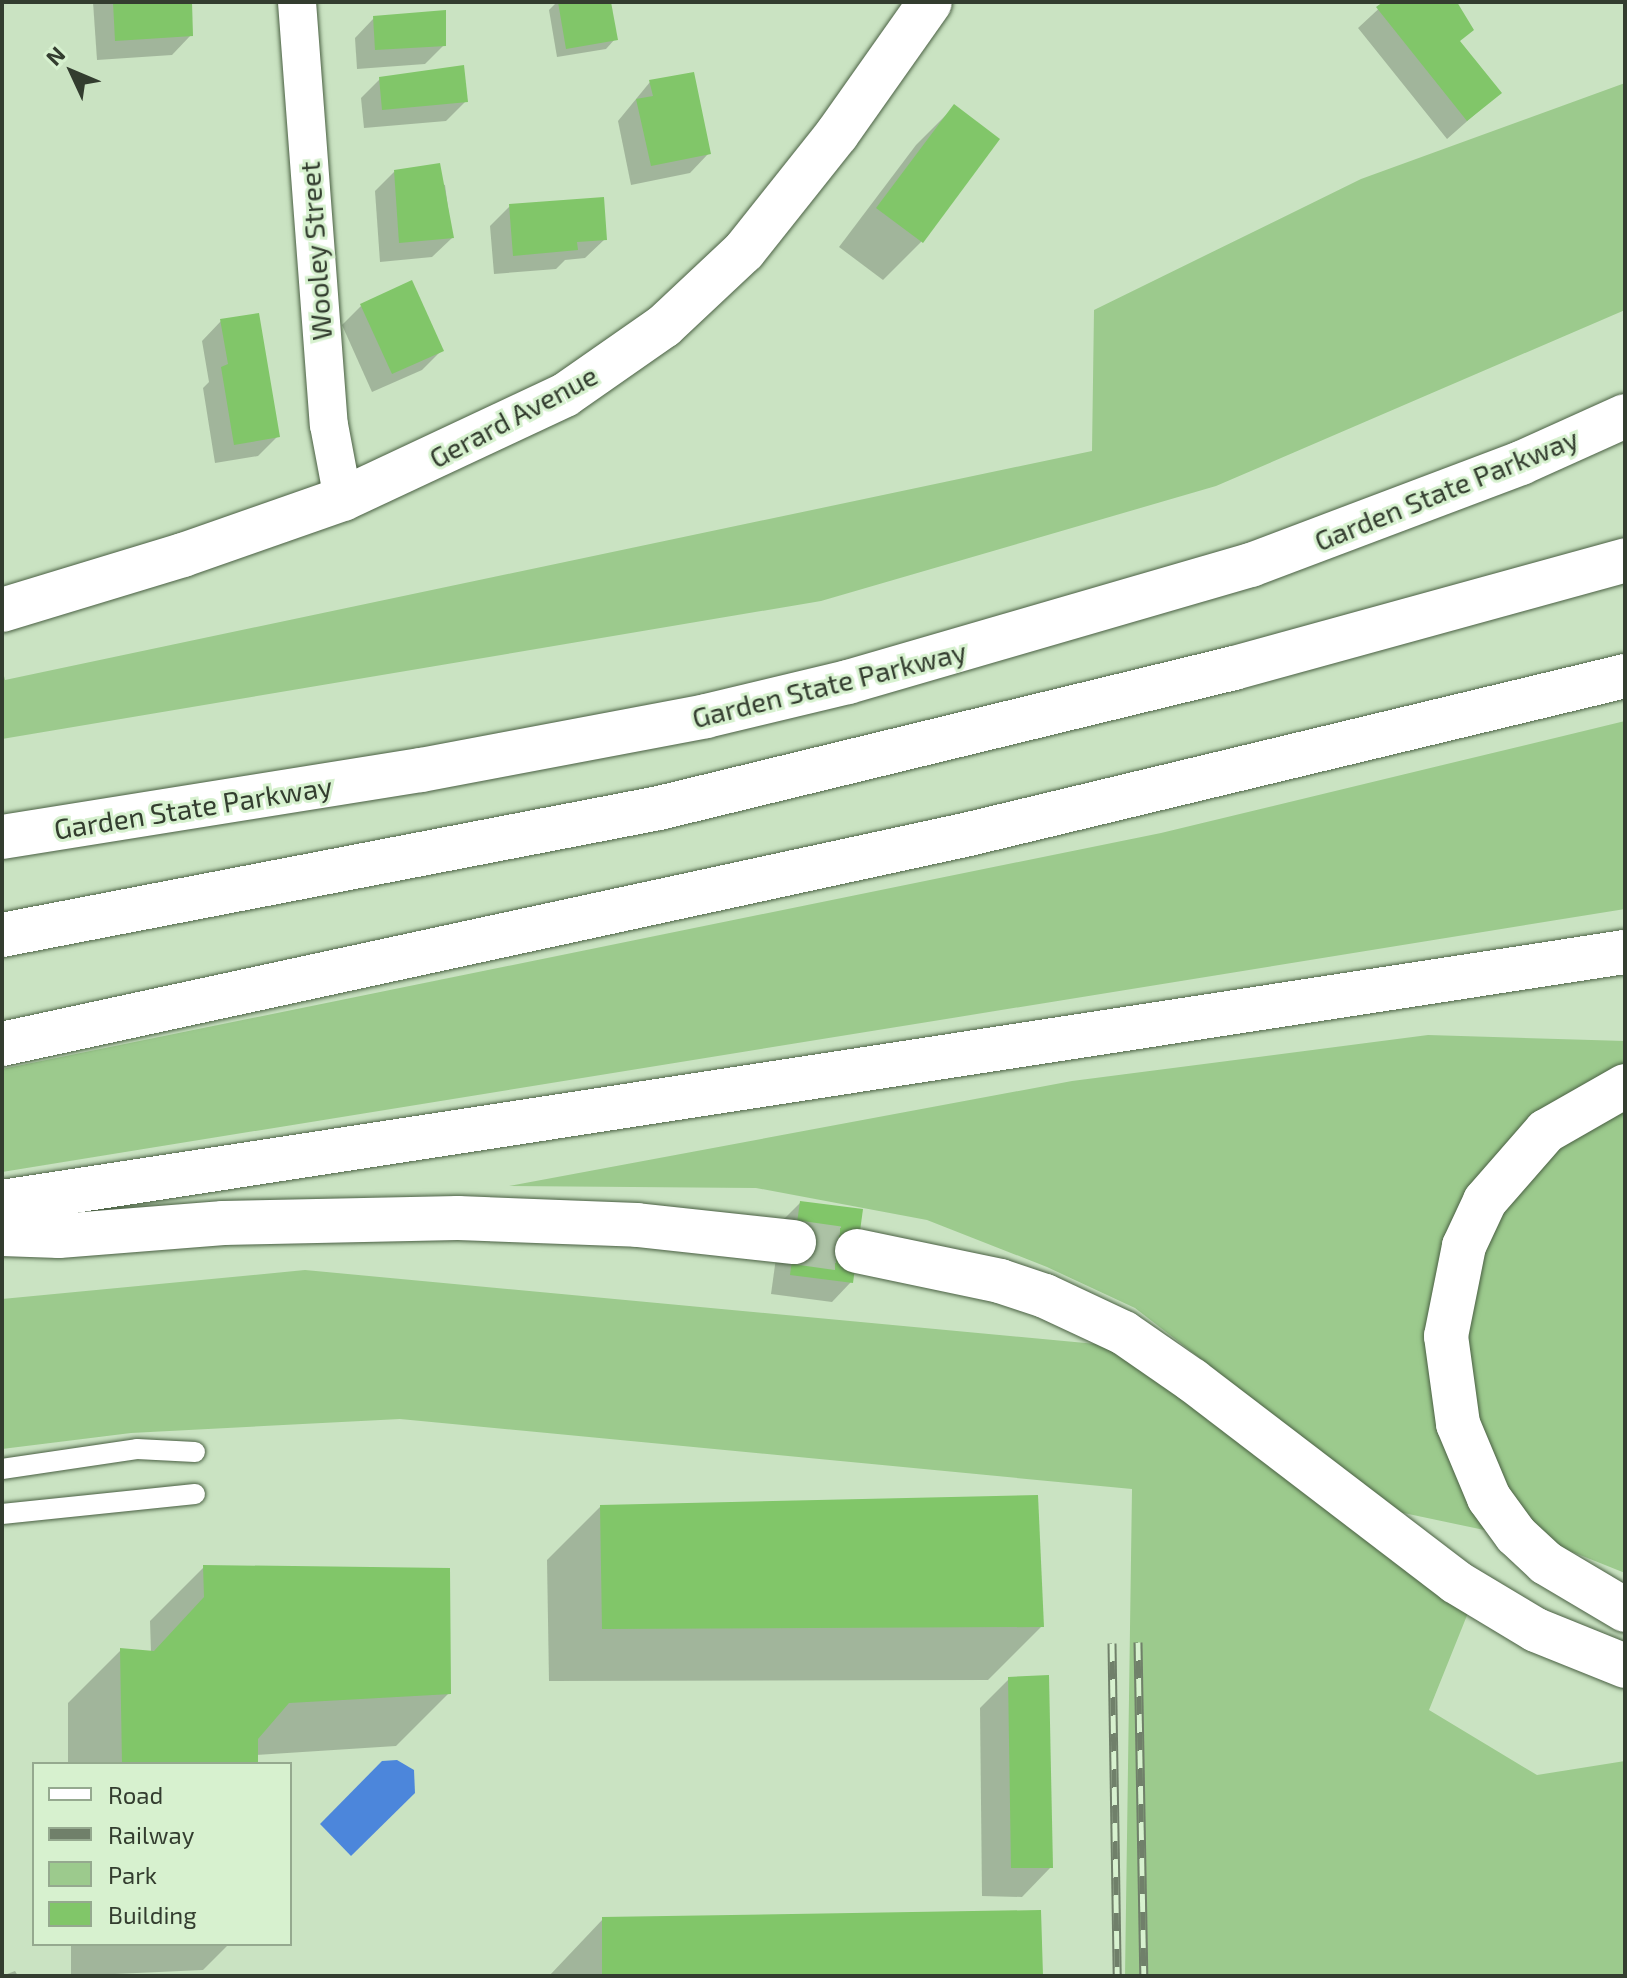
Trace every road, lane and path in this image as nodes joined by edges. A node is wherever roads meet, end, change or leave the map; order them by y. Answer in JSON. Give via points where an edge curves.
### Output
{"nodes":[{"id":1,"x":297,"y":2,"type":"edge"},
{"id":2,"x":930,"y":2,"type":"edge"},
{"id":3,"x":1625,"y":416,"type":"edge"},
{"id":4,"x":343,"y":499,"type":"junction"},
{"id":5,"x":1625,"y":560,"type":"edge"},
{"id":6,"x":2,"y":610,"type":"edge"},
{"id":7,"x":1625,"y":676,"type":"edge"},
{"id":8,"x":2,"y":837,"type":"edge"},
{"id":9,"x":2,"y":935,"type":"edge"},
{"id":10,"x":1625,"y":952,"type":"edge"},
{"id":11,"x":1511,"y":969,"type":"junction"},
{"id":12,"x":1625,"y":975,"type":"edge"},
{"id":13,"x":2,"y":1044,"type":"edge"},
{"id":14,"x":1625,"y":1086,"type":"edge"},
{"id":15,"x":2,"y":1202,"type":"edge"},
{"id":16,"x":2,"y":1234,"type":"edge"},
{"id":17,"x":794,"y":1242,"type":"tunnel mouth"},
{"id":18,"x":857,"y":1251,"type":"tunnel mouth"},
{"id":19,"x":195,"y":1452,"type":"dead end"},
{"id":20,"x":2,"y":1469,"type":"edge"},
{"id":21,"x":195,"y":1494,"type":"dead end"},
{"id":22,"x":2,"y":1514,"type":"edge"},
{"id":23,"x":1625,"y":1610,"type":"edge"},
{"id":24,"x":1625,"y":1666,"type":"edge"}],
"edges":[{"from":1,"to":4,"type":"street","name":"Wooley Street","via":[[329,425]]},
{"from":2,"to":4,"type":"main road","name":"Gerard Avenue","via":[[785,203],[744,251],[664,326],[565,395]]},
{"from":3,"to":8,"type":"main road","name":"Garden State Parkway","via":[[1521,463],[1251,565],[848,682],[520,752]]},
{"from":4,"to":6,"type":"main road","name":"Gerard Avenue"},
{"from":5,"to":9,"type":"main road","via":[[1234,668],[675,805],[365,869]]},
{"from":7,"to":13,"type":"main road","via":[[969,834]]},
{"from":10,"to":11,"type":"main road"},
{"from":11,"to":12,"type":"main road"},
{"from":11,"to":15,"type":"main road"},
{"from":14,"to":23,"type":"main road","via":[[1546,1131],[1485,1201],[1464,1246],[1446,1336],[1458,1424],[1489,1498],[1516,1535],[1546,1563]]},
{"from":16,"to":17,"type":"main road","via":[[458,1218],[637,1225]]},
{"from":18,"to":24,"type":"main road","via":[[1000,1281],[1124,1333],[1456,1582],[1536,1630]]},
{"from":19,"to":20,"type":"lane","via":[[137,1449]]},
{"from":21,"to":22,"type":"lane"}]}
